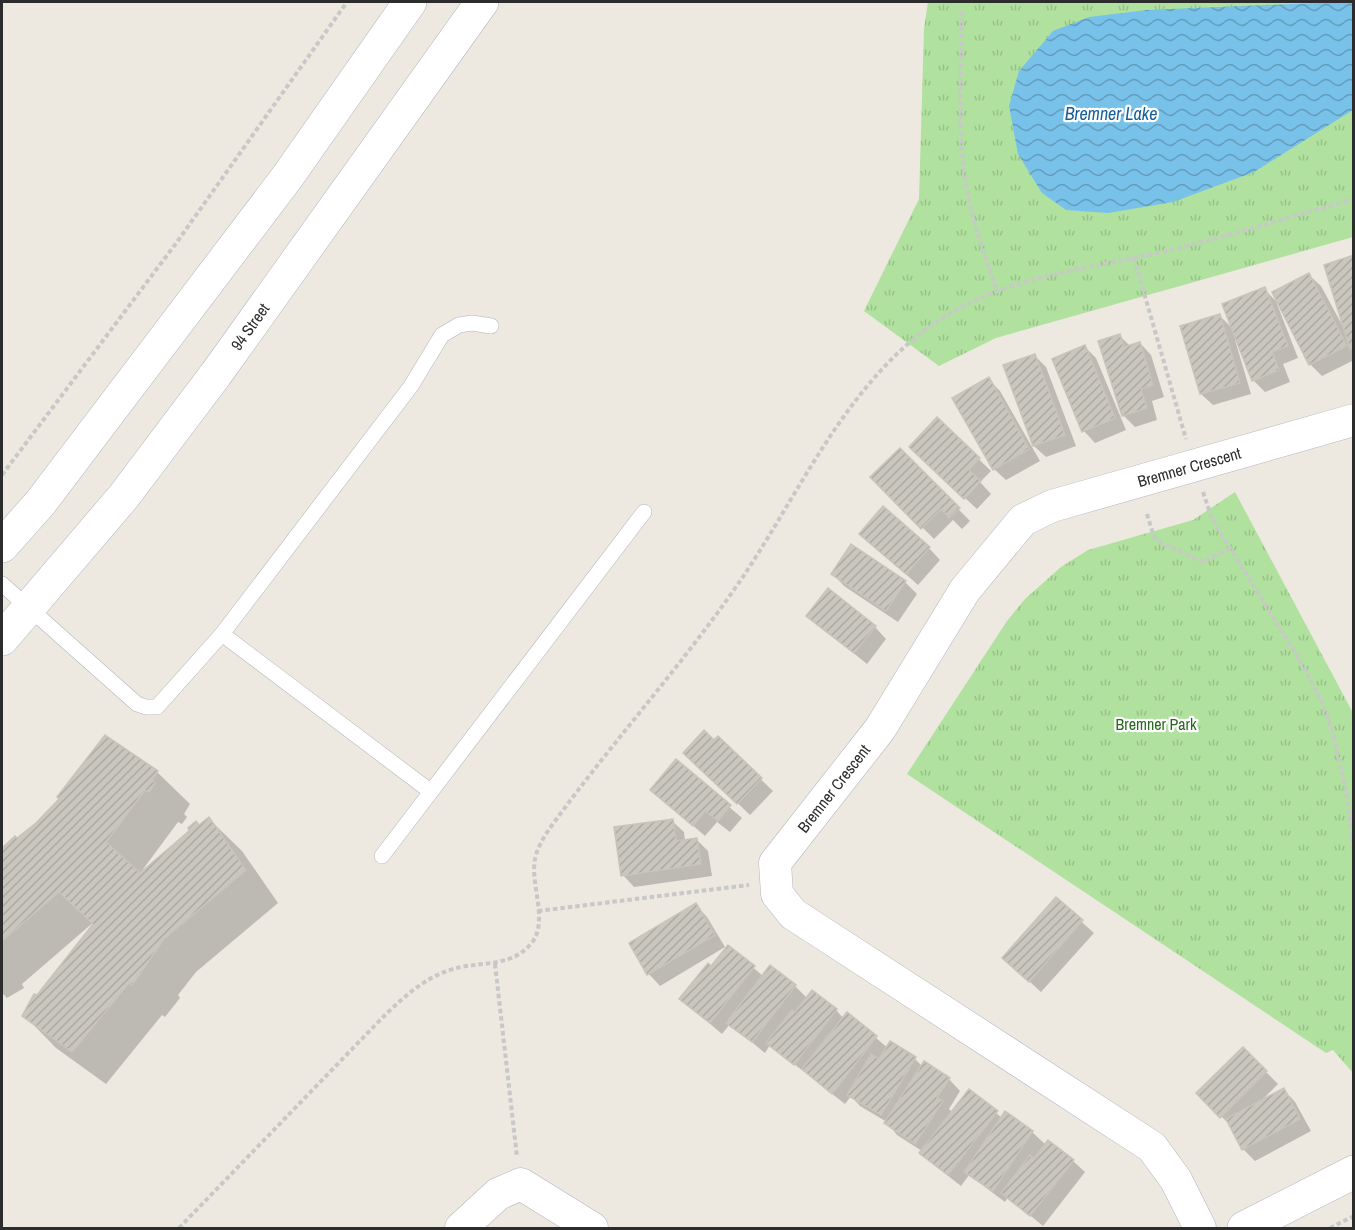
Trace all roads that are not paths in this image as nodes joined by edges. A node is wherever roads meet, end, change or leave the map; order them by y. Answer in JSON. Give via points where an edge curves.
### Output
{"nodes":[{"id":1,"x":410,"y":2,"type":"edge"},
{"id":2,"x":483,"y":2,"type":"edge"},
{"id":3,"x":491,"y":326,"type":"dead end"},
{"id":4,"x":1353,"y":420,"type":"edge"},
{"id":5,"x":644,"y":512,"type":"dead end"},
{"id":6,"x":2,"y":546,"type":"edge"},
{"id":7,"x":2,"y":584,"type":"edge"},
{"id":8,"x":30,"y":608,"type":"junction"},
{"id":9,"x":222,"y":634,"type":"junction"},
{"id":10,"x":2,"y":639,"type":"edge"},
{"id":11,"x":430,"y":791,"type":"junction"},
{"id":12,"x":382,"y":856,"type":"dead end"},
{"id":13,"x":1353,"y":1172,"type":"edge"},
{"id":14,"x":461,"y":1228,"type":"edge"},
{"id":15,"x":592,"y":1228,"type":"edge"},
{"id":16,"x":1200,"y":1228,"type":"edge"},
{"id":17,"x":1244,"y":1228,"type":"edge"}],
"edges":[{"from":1,"to":6,"type":"main road","via":[[288,176],[41,502]]},
{"from":2,"to":8,"type":"main road","name":"94 Street","via":[[216,374],[124,496]]},
{"from":3,"to":9,"type":"lane","via":[[459,325],[442,335],[411,386]]},
{"from":4,"to":16,"type":"street","name":"Bremner Crescent","via":[[1052,506],[1023,520],[965,590],[880,729],[775,863],[777,894],[794,914],[1152,1147],[1176,1180]]},
{"from":5,"to":11,"type":"lane"},
{"from":7,"to":8,"type":"lane"},
{"from":8,"to":9,"type":"lane","via":[[137,704],[146,707],[157,707],[165,700]]},
{"from":8,"to":10,"type":"main road","name":"94 Street"},
{"from":9,"to":11,"type":"lane"},
{"from":11,"to":12,"type":"lane"},
{"from":13,"to":17,"type":"main road"},
{"from":14,"to":15,"type":"street","via":[[498,1194],[520,1184]]}]}
